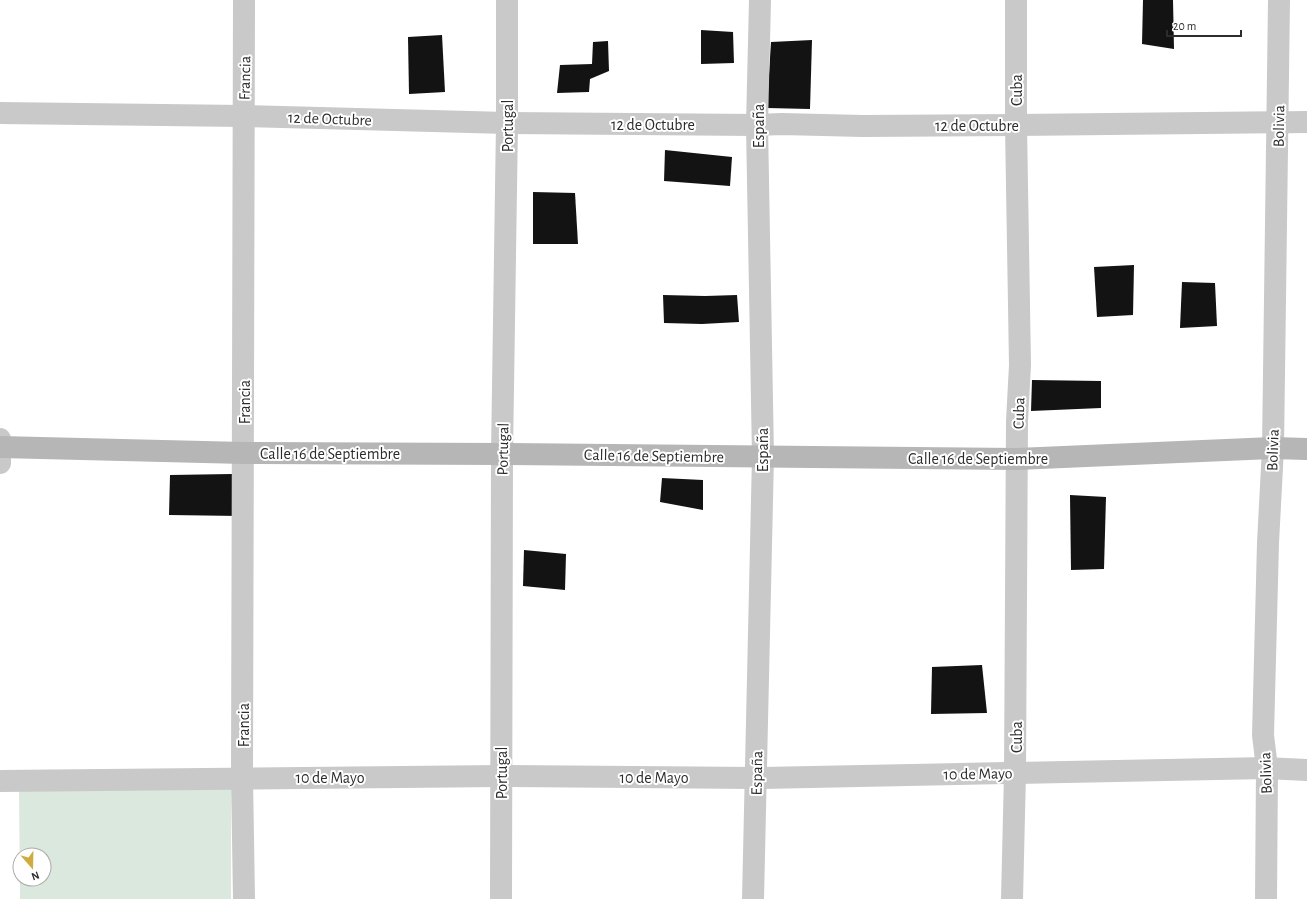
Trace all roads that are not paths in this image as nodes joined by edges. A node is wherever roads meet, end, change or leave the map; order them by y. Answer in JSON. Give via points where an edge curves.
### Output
{"nodes":[{"id":1,"x":244,"y":0,"type":"edge"},
{"id":2,"x":507,"y":0,"type":"edge"},
{"id":3,"x":760,"y":0,"type":"edge"},
{"id":4,"x":1016,"y":0,"type":"edge"},
{"id":5,"x":1279,"y":0,"type":"edge"},
{"id":6,"x":0,"y":113,"type":"edge"},
{"id":7,"x":243,"y":116,"type":"junction"},
{"id":8,"x":1278,"y":122,"type":"junction"},
{"id":9,"x":1307,"y":122,"type":"edge"},
{"id":10,"x":507,"y":123,"type":"junction"},
{"id":11,"x":758,"y":125,"type":"junction"},
{"id":12,"x":1016,"y":125,"type":"junction"},
{"id":13,"x":0,"y":439,"type":"edge"},
{"id":14,"x":0,"y":447,"type":"edge"},
{"id":15,"x":1273,"y":448,"type":"junction"},
{"id":16,"x":1307,"y":449,"type":"edge"},
{"id":17,"x":244,"y":453,"type":"junction"},
{"id":18,"x":502,"y":454,"type":"junction"},
{"id":19,"x":763,"y":456,"type":"junction"},
{"id":20,"x":1017,"y":459,"type":"junction"},
{"id":21,"x":0,"y":463,"type":"edge"},
{"id":22,"x":1266,"y":768,"type":"junction"},
{"id":23,"x":1307,"y":770,"type":"edge"},
{"id":24,"x":1015,"y":773,"type":"junction"},
{"id":25,"x":501,"y":776,"type":"junction"},
{"id":26,"x":242,"y":778,"type":"junction"},
{"id":27,"x":756,"y":778,"type":"junction"},
{"id":28,"x":0,"y":781,"type":"edge"},
{"id":29,"x":244,"y":899,"type":"edge"},
{"id":30,"x":500,"y":899,"type":"edge"},
{"id":31,"x":753,"y":899,"type":"edge"},
{"id":32,"x":1012,"y":899,"type":"edge"},
{"id":33,"x":1266,"y":899,"type":"edge"}],
"edges":[{"from":1,"to":7,"type":"street","name":"Francia"},
{"from":2,"to":10,"type":"street","name":"Portugal"},
{"from":3,"to":11,"type":"street","name":"España"},
{"from":4,"to":12,"type":"street","name":"Cuba"},
{"from":5,"to":8,"type":"street","name":"Bolivia"},
{"from":6,"to":7,"type":"street","name":"12 de Octubre"},
{"from":7,"to":10,"type":"street","name":"12 de Octubre"},
{"from":7,"to":17,"type":"street","name":"Francia"},
{"from":8,"to":9,"type":"street","name":"12 de Octubre"},
{"from":8,"to":12,"type":"street","name":"12 de Octubre"},
{"from":8,"to":15,"type":"street","name":"Bolivia"},
{"from":10,"to":11,"type":"street","name":"12 de Octubre"},
{"from":10,"to":18,"type":"street","name":"Portugal"},
{"from":11,"to":12,"type":"street","name":"12 de Octubre"},
{"from":11,"to":19,"type":"street","name":"España"},
{"from":12,"to":20,"type":"street","name":"Cuba","via":[[1020,365]]},
{"from":13,"to":14,"type":"street"},
{"from":14,"to":17,"type":"street","name":"Calle 16 de Septiembre"},
{"from":14,"to":21,"type":"street"},
{"from":15,"to":16,"type":"street","name":"Calle 16 de Septiembre"},
{"from":15,"to":20,"type":"street","name":"Calle 16 de Septiembre"},
{"from":15,"to":22,"type":"street","name":"Bolivia","via":[[1263,735]]},
{"from":17,"to":18,"type":"street","name":"Calle 16 de Septiembre"},
{"from":17,"to":26,"type":"street","name":"Francia"},
{"from":18,"to":19,"type":"street","name":"Calle 16 de Septiembre"},
{"from":18,"to":25,"type":"street","name":"Portugal"},
{"from":19,"to":20,"type":"street","name":"Calle 16 de Septiembre"},
{"from":19,"to":27,"type":"street","name":"España"},
{"from":20,"to":24,"type":"street","name":"Cuba"},
{"from":22,"to":23,"type":"street","name":"10 de Mayo"},
{"from":22,"to":24,"type":"street","name":"10 de Mayo"},
{"from":22,"to":33,"type":"street","name":"Bolivia"},
{"from":24,"to":27,"type":"street","name":"10 de Mayo"},
{"from":24,"to":32,"type":"street","name":"Cuba"},
{"from":25,"to":26,"type":"street","name":"10 de Mayo"},
{"from":25,"to":27,"type":"street","name":"10 de Mayo"},
{"from":25,"to":30,"type":"street","name":"Portugal"},
{"from":26,"to":28,"type":"street","name":"10 de Mayo"},
{"from":26,"to":29,"type":"street","name":"Francia"},
{"from":27,"to":31,"type":"street","name":"España"}]}
